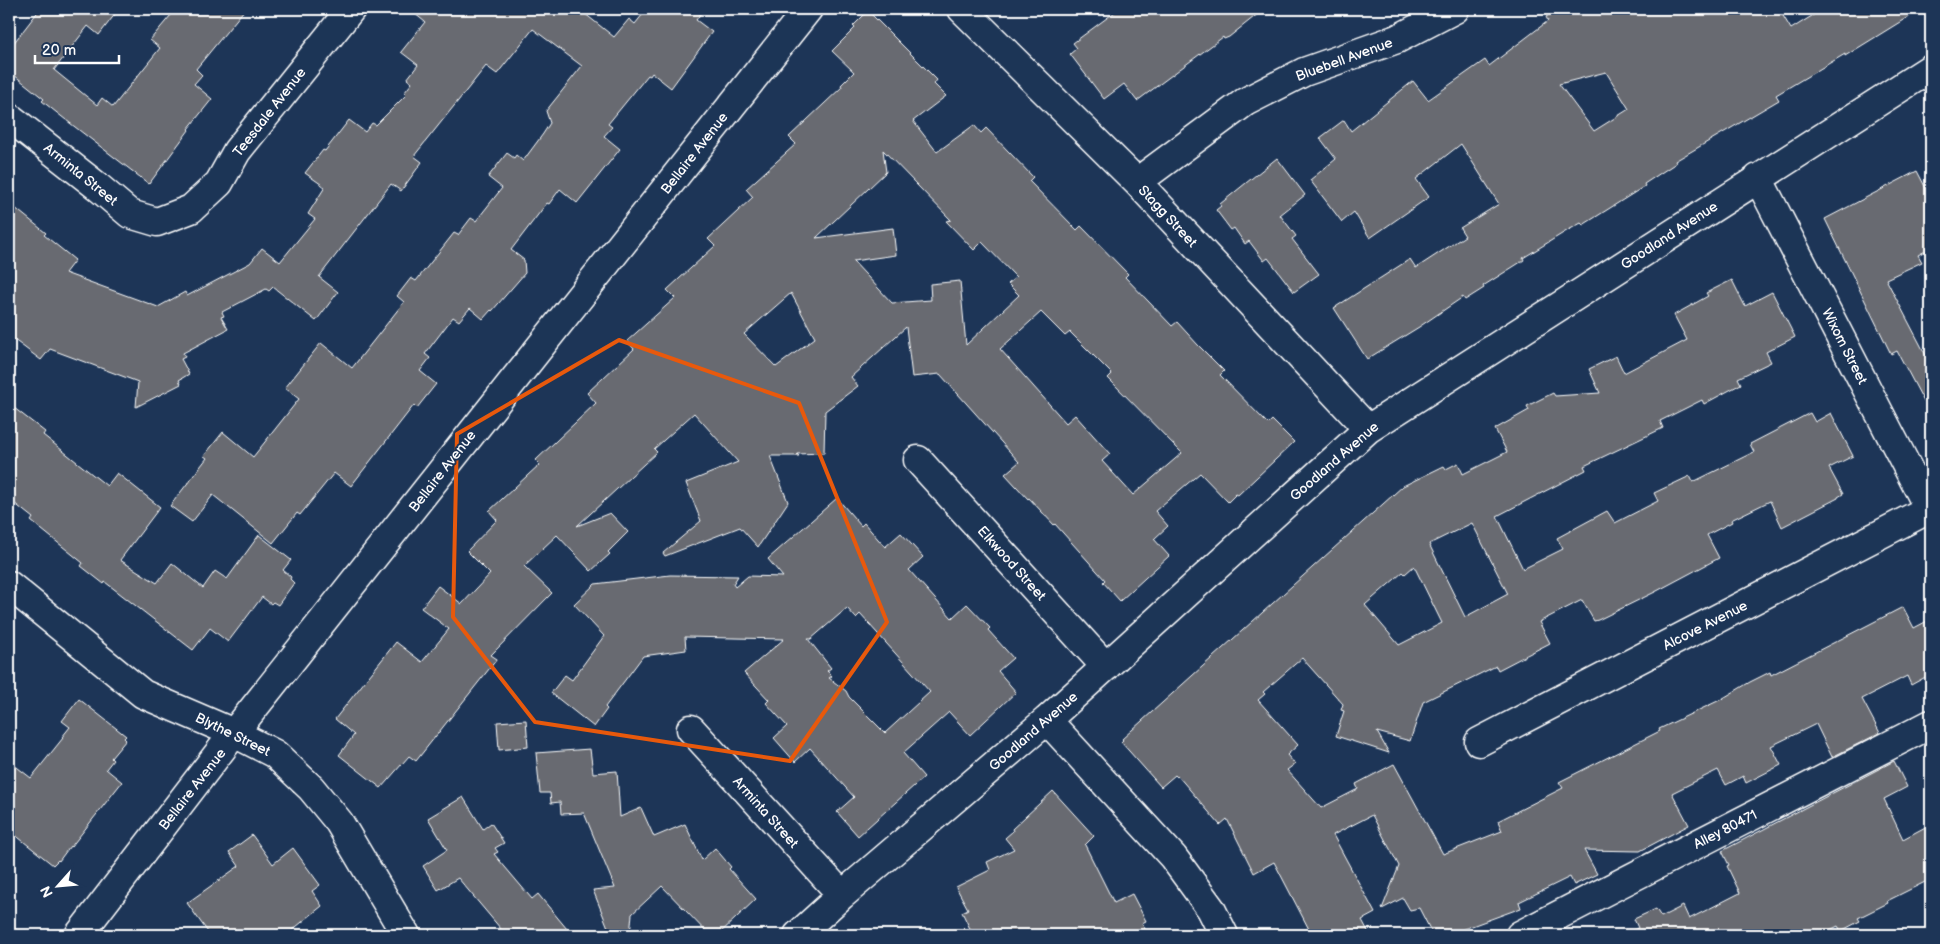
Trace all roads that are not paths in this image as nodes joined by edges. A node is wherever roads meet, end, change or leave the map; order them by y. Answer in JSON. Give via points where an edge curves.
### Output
{"nodes":[{"id":1,"x":351,"y":9,"type":"edge"},
{"id":2,"x":808,"y":9,"type":"edge"},
{"id":3,"x":962,"y":9,"type":"edge"},
{"id":4,"x":1455,"y":9,"type":"edge"},
{"id":5,"x":1931,"y":68,"type":"edge"},
{"id":6,"x":9,"y":117,"type":"edge"},
{"id":7,"x":1758,"y":178,"type":"junction"},
{"id":8,"x":1137,"y":182,"type":"junction"},
{"id":9,"x":157,"y":222,"type":"joint"},
{"id":10,"x":1368,"y":429,"type":"junction"},
{"id":11,"x":918,"y":460,"type":"dead end"},
{"id":12,"x":1931,"y":510,"type":"edge"},
{"id":13,"x":9,"y":585,"type":"edge"},
{"id":14,"x":1106,"y":667,"type":"junction"},
{"id":15,"x":1047,"y":720,"type":"junction"},
{"id":16,"x":1931,"y":724,"type":"edge"},
{"id":17,"x":691,"y":729,"type":"dead end"},
{"id":18,"x":234,"y":733,"type":"junction"},
{"id":19,"x":1479,"y":742,"type":"dead end"},
{"id":20,"x":842,"y":895,"type":"junction"},
{"id":21,"x":79,"y":935,"type":"edge"},
{"id":22,"x":406,"y":935,"type":"edge"},
{"id":23,"x":798,"y":935,"type":"edge"},
{"id":24,"x":1224,"y":935,"type":"edge"},
{"id":25,"x":1520,"y":935,"type":"edge"}],
"edges":[{"from":1,"to":9,"type":"street","name":"Teesdale Avenue","via":[[237,151],[219,183],[191,209]]},
{"from":2,"to":18,"type":"street","name":"Bellaire Avenue"},
{"from":3,"to":8,"type":"street","name":"Stagg Street"},
{"from":4,"to":8,"type":"street","name":"Bluebell Avenue","via":[[1397,39],[1304,72],[1245,102]]},
{"from":5,"to":7,"type":"street","name":"Goodland Avenue"},
{"from":6,"to":9,"type":"street","name":"Arminta Street","via":[[130,214]]},
{"from":7,"to":10,"type":"street","name":"Goodland Avenue"},
{"from":7,"to":12,"type":"street","name":"Wixom Street"},
{"from":8,"to":10,"type":"street","name":"Stagg Street"},
{"from":10,"to":14,"type":"street","name":"Goodland Avenue"},
{"from":11,"to":14,"type":"street","name":"Elkwood Street"},
{"from":12,"to":19,"type":"street","name":"Alcove Avenue"},
{"from":13,"to":18,"type":"street","name":"Blythe Street","via":[[143,694]]},
{"from":14,"to":15,"type":"street","name":"Goodland Avenue"},
{"from":15,"to":20,"type":"street","name":"Goodland Avenue"},
{"from":15,"to":24,"type":"street","via":[[1173,857],[1211,909]]},
{"from":16,"to":25,"type":"street","name":"Alley 80471"},
{"from":17,"to":20,"type":"street","name":"Arminta Street"},
{"from":18,"to":21,"type":"street","name":"Bellaire Avenue"},
{"from":18,"to":22,"type":"street","name":"Blythe Street","via":[[275,754],[311,788],[339,822]]},
{"from":20,"to":23,"type":"street","name":"Goodland Avenue"}]}
